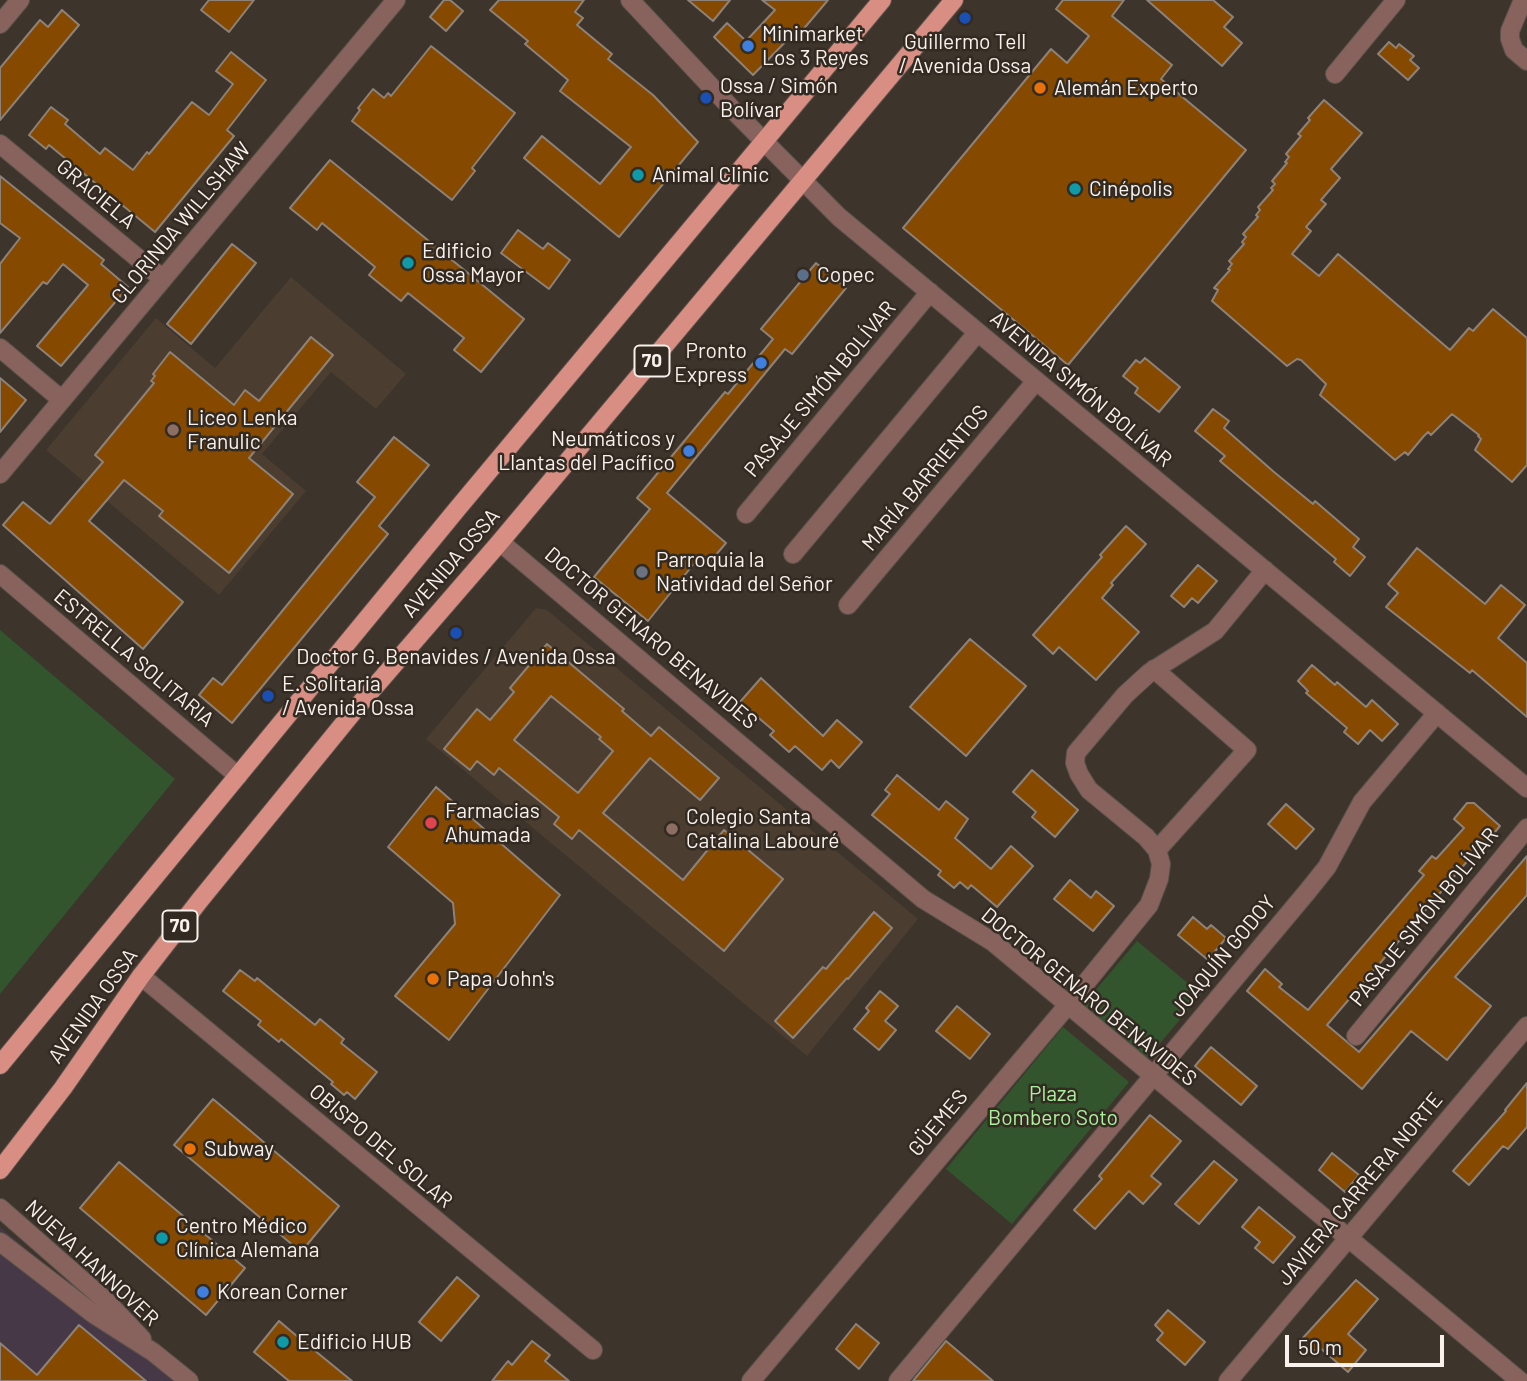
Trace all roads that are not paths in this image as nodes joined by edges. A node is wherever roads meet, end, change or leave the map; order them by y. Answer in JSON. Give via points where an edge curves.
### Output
{"nodes":[{"id":1,"x":20,"y":0,"type":"edge"},
{"id":2,"x":397,"y":0,"type":"edge"},
{"id":3,"x":630,"y":0,"type":"edge"},
{"id":4,"x":883,"y":0,"type":"edge"},
{"id":5,"x":954,"y":0,"type":"edge"},
{"id":6,"x":1396,"y":0,"type":"edge"},
{"id":7,"x":1523,"y":0,"type":"edge"},
{"id":8,"x":0,"y":24,"type":"edge"},
{"id":9,"x":1527,"y":61,"type":"edge"},
{"id":10,"x":1335,"y":74,"type":"dead end"},
{"id":11,"x":764,"y":142,"type":"junction"},
{"id":12,"x":0,"y":144,"type":"edge"},
{"id":13,"x":803,"y":182,"type":"junction"},
{"id":14,"x":163,"y":279,"type":"junction"},
{"id":15,"x":930,"y":292,"type":"junction"},
{"id":16,"x":977,"y":332,"type":"junction"},
{"id":17,"x":0,"y":348,"type":"edge"},
{"id":18,"x":1036,"y":381,"type":"junction"},
{"id":19,"x":62,"y":400,"type":"junction"},
{"id":20,"x":0,"y":474,"type":"edge"},
{"id":21,"x":746,"y":514,"type":"dead end"},
{"id":22,"x":500,"y":541,"type":"junction"},
{"id":23,"x":793,"y":554,"type":"dead end"},
{"id":24,"x":1265,"y":570,"type":"junction"},
{"id":25,"x":0,"y":574,"type":"edge"},
{"id":26,"x":848,"y":605,"type":"dead end"},
{"id":27,"x":1154,"y":669,"type":"junction"},
{"id":28,"x":1437,"y":713,"type":"junction"},
{"id":29,"x":238,"y":776,"type":"junction"},
{"id":30,"x":1527,"y":788,"type":"edge"},
{"id":31,"x":1527,"y":828,"type":"edge"},
{"id":32,"x":1157,"y":850,"type":"junction"},
{"id":33,"x":141,"y":976,"type":"junction"},
{"id":34,"x":1067,"y":1006,"type":"junction"},
{"id":35,"x":1527,"y":1026,"type":"edge"},
{"id":36,"x":1356,"y":1036,"type":"dead end"},
{"id":37,"x":0,"y":1065,"type":"edge"},
{"id":38,"x":1152,"y":1076,"type":"junction"},
{"id":39,"x":0,"y":1170,"type":"edge"},
{"id":40,"x":0,"y":1208,"type":"edge"},
{"id":41,"x":1347,"y":1237,"type":"junction"},
{"id":42,"x":0,"y":1241,"type":"edge"},
{"id":43,"x":593,"y":1350,"type":"dead end"},
{"id":44,"x":153,"y":1352,"type":"junction"},
{"id":45,"x":189,"y":1381,"type":"edge"},
{"id":46,"x":751,"y":1381,"type":"edge"},
{"id":47,"x":898,"y":1381,"type":"edge"},
{"id":48,"x":1228,"y":1381,"type":"edge"},
{"id":49,"x":1520,"y":1381,"type":"edge"}],
"edges":[{"from":1,"to":8,"type":"street"},
{"from":2,"to":14,"type":"street","name":"CLORINDA WILLSHAW"},
{"from":3,"to":11,"type":"street","name":"AVENIDA SIMÓN BOLÍVAR"},
{"from":4,"to":11,"type":"main road","name":"AVENIDA OSSA","number":"70"},
{"from":5,"to":13,"type":"main road","name":"AVENIDA OSSA","number":"70"},
{"from":6,"to":10,"type":"street"},
{"from":7,"to":9,"type":"street","via":[[1510,39],[1514,50]]},
{"from":11,"to":13,"type":"street","name":"AVENIDA SIMÓN BOLÍVAR"},
{"from":11,"to":29,"type":"main road","name":"AVENIDA OSSA","number":"70"},
{"from":12,"to":14,"type":"street","name":"GRACIELA"},
{"from":13,"to":15,"type":"street","name":"AVENIDA SIMÓN BOLÍVAR"},
{"from":13,"to":22,"type":"main road","name":"AVENIDA OSSA","number":"70"},
{"from":14,"to":19,"type":"street","name":"CLORINDA WILLSHAW"},
{"from":15,"to":16,"type":"street","name":"AVENIDA SIMÓN BOLÍVAR"},
{"from":15,"to":21,"type":"street","name":"PASAJE SIMÓN BOLÍVAR"},
{"from":16,"to":18,"type":"street","name":"AVENIDA SIMÓN BOLÍVAR"},
{"from":16,"to":23,"type":"street"},
{"from":17,"to":19,"type":"street"},
{"from":18,"to":24,"type":"street","name":"AVENIDA SIMÓN BOLÍVAR"},
{"from":18,"to":26,"type":"street","name":"MARÍA BARRIENTOS"},
{"from":19,"to":20,"type":"street","name":"CLORINDA WILLSHAW"},
{"from":22,"to":33,"type":"main road","name":"AVENIDA OSSA","number":"70","via":[[370,691]]},
{"from":22,"to":34,"type":"street","name":"DOCTOR GENARO BENAVIDES","via":[[923,899],[993,942]]},
{"from":24,"to":27,"type":"street","via":[[1215,631]]},
{"from":24,"to":28,"type":"street","name":"AVENIDA SIMÓN BOLÍVAR"},
{"from":25,"to":29,"type":"street","name":"ESTRELLA SOLITARIA"},
{"from":27,"to":32,"type":"street","via":[[1084,743],[1075,763],[1089,790]]},
{"from":27,"to":32,"type":"street","via":[[1247,750]]},
{"from":28,"to":30,"type":"street","name":"AVENIDA SIMÓN BOLÍVAR"},
{"from":28,"to":38,"type":"street","name":"JOAQUÍN GODOY","via":[[1362,802],[1327,867]]},
{"from":29,"to":37,"type":"main road","name":"AVENIDA OSSA","number":"70"},
{"from":31,"to":36,"type":"street","name":"PASAJE SIMÓN BOLÍVAR"},
{"from":32,"to":34,"type":"street","name":"GÜEMES","via":[[1159,879],[1149,905]]},
{"from":33,"to":39,"type":"main road","name":"AVENIDA OSSA","number":"70"},
{"from":33,"to":43,"type":"street","name":"OBISPO DEL SOLAR"},
{"from":34,"to":38,"type":"street","name":"DOCTOR GENARO BENAVIDES"},
{"from":34,"to":46,"type":"street","name":"GÜEMES"},
{"from":35,"to":41,"type":"street","name":"JAVIERA CARRERA NORTE"},
{"from":38,"to":41,"type":"street","name":"DOCTOR GENARO BENAVIDES"},
{"from":38,"to":47,"type":"street","name":"JOAQUÍN GODOY"},
{"from":40,"to":44,"type":"street","name":"NUEVA HANNOVER","via":[[106,1301]]},
{"from":41,"to":48,"type":"street","name":"JAVIERA CARRERA NORTE"},
{"from":41,"to":49,"type":"street","name":"DOCTOR GENARO BENAVIDES"},
{"from":42,"to":44,"type":"street","name":"NUEVA HANNOVER","via":[[104,1321]]},
{"from":44,"to":45,"type":"street","name":"NUEVA HANNOVER"}]}
